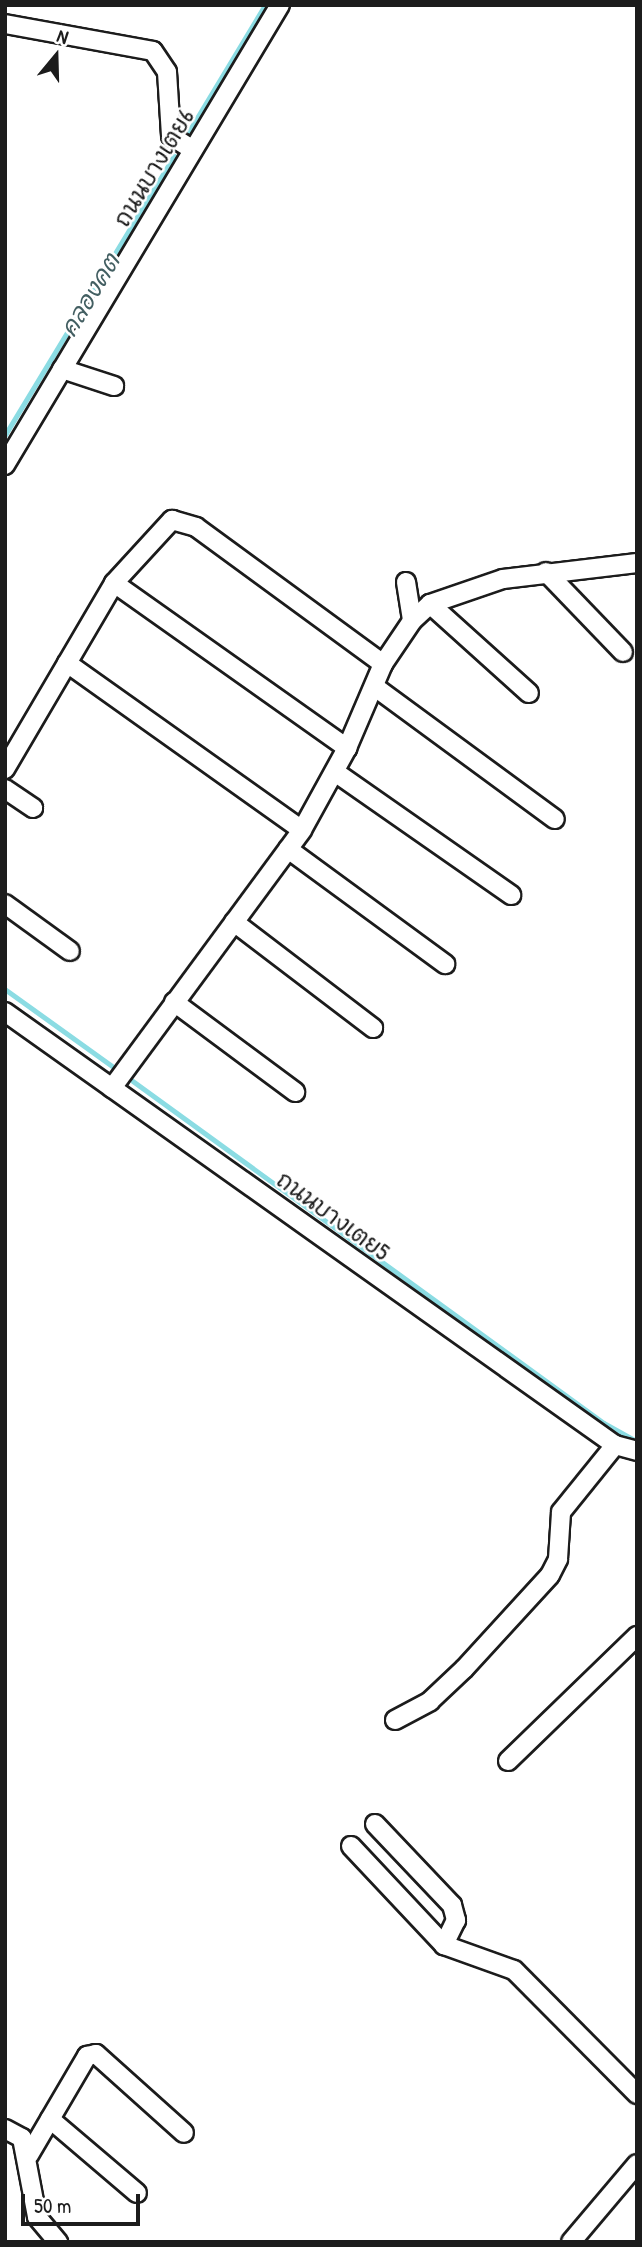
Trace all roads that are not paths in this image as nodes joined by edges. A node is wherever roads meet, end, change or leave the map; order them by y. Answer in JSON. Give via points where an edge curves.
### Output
{"nodes":[{"id":1,"x":280,"y":5,"type":"edge"},
{"id":2,"x":5,"y":24,"type":"edge"},
{"id":3,"x":192,"y":150,"type":"junction"},
{"id":4,"x":62,"y":369,"type":"junction"},
{"id":5,"x":114,"y":386,"type":"dead end"},
{"id":6,"x":5,"y":465,"type":"edge"},
{"id":7,"x":637,"y":563,"type":"edge"},
{"id":8,"x":546,"y":572,"type":"junction"},
{"id":9,"x":406,"y":582,"type":"dead end"},
{"id":10,"x":114,"y":583,"type":"junction"},
{"id":11,"x":430,"y":604,"type":"junction"},
{"id":12,"x":412,"y":621,"type":"junction"},
{"id":13,"x":623,"y":652,"type":"dead end"},
{"id":14,"x":67,"y":663,"type":"junction"},
{"id":15,"x":383,"y":664,"type":"junction"},
{"id":16,"x":375,"y":687,"type":"junction"},
{"id":17,"x":529,"y":693,"type":"dead end"},
{"id":18,"x":347,"y":748,"type":"junction"},
{"id":19,"x":5,"y":769,"type":"edge"},
{"id":20,"x":335,"y":772,"type":"junction"},
{"id":21,"x":5,"y":789,"type":"edge"},
{"id":22,"x":33,"y":808,"type":"dead end"},
{"id":23,"x":555,"y":819,"type":"dead end"},
{"id":24,"x":302,"y":830,"type":"junction"},
{"id":25,"x":288,"y":849,"type":"junction"},
{"id":26,"x":510,"y":895,"type":"dead end"},
{"id":27,"x":5,"y":904,"type":"edge"},
{"id":28,"x":234,"y":922,"type":"junction"},
{"id":29,"x":70,"y":951,"type":"dead end"},
{"id":30,"x":445,"y":964,"type":"dead end"},
{"id":31,"x":174,"y":1002,"type":"junction"},
{"id":32,"x":5,"y":1012,"type":"edge"},
{"id":33,"x":373,"y":1028,"type":"dead end"},
{"id":34,"x":112,"y":1088,"type":"junction"},
{"id":35,"x":295,"y":1092,"type":"dead end"},
{"id":36,"x":615,"y":1444,"type":"junction"},
{"id":37,"x":637,"y":1451,"type":"edge"},
{"id":38,"x":637,"y":1636,"type":"edge"},
{"id":39,"x":395,"y":1720,"type":"dead end"},
{"id":40,"x":508,"y":1762,"type":"dead end"},
{"id":41,"x":375,"y":1824,"type":"dead end"},
{"id":42,"x":351,"y":1846,"type":"dead end"},
{"id":43,"x":444,"y":1944,"type":"junction"},
{"id":44,"x":637,"y":2094,"type":"edge"},
{"id":45,"x":50,"y":2119,"type":"junction"},
{"id":46,"x":5,"y":2129,"type":"edge"},
{"id":47,"x":184,"y":2133,"type":"dead end"},
{"id":48,"x":29,"y":2155,"type":"junction"},
{"id":49,"x":633,"y":2174,"type":"edge"},
{"id":50,"x":137,"y":2193,"type":"dead end"},
{"id":51,"x":58,"y":2242,"type":"edge"},
{"id":52,"x":571,"y":2242,"type":"edge"}],
"edges":[{"from":1,"to":3,"type":"street","name":"ถนนบางเตย6"},
{"from":2,"to":3,"type":"street","via":[[153,51],[167,72],[172,136]]},
{"from":3,"to":4,"type":"street","name":"ถนนบางเตย6"},
{"from":4,"to":5,"type":"street"},
{"from":4,"to":6,"type":"street","name":"ถนนบางเตย6"},
{"from":7,"to":8,"type":"street"},
{"from":8,"to":11,"type":"street","via":[[503,579]]},
{"from":8,"to":13,"type":"street"},
{"from":9,"to":12,"type":"street"},
{"from":10,"to":14,"type":"street"},
{"from":10,"to":15,"type":"street","via":[[172,520],[183,520]]},
{"from":10,"to":18,"type":"street"},
{"from":11,"to":12,"type":"street"},
{"from":11,"to":17,"type":"street"},
{"from":12,"to":15,"type":"street"},
{"from":14,"to":19,"type":"street"},
{"from":14,"to":24,"type":"street"},
{"from":15,"to":16,"type":"street"},
{"from":16,"to":18,"type":"street"},
{"from":16,"to":23,"type":"street"},
{"from":18,"to":20,"type":"street"},
{"from":20,"to":24,"type":"street"},
{"from":20,"to":26,"type":"street"},
{"from":21,"to":22,"type":"street"},
{"from":24,"to":25,"type":"street"},
{"from":25,"to":28,"type":"street"},
{"from":25,"to":30,"type":"street"},
{"from":27,"to":29,"type":"street"},
{"from":28,"to":31,"type":"street"},
{"from":28,"to":33,"type":"street"},
{"from":31,"to":34,"type":"street"},
{"from":31,"to":35,"type":"street"},
{"from":32,"to":34,"type":"street","name":"ถนนบางเตย5"},
{"from":34,"to":36,"type":"street","name":"ถนนบางเตย5"},
{"from":36,"to":37,"type":"street","name":"ถนนบางเตย5"},
{"from":36,"to":39,"type":"street","via":[[561,1512],[558,1559],[550,1575],[438,1693]]},
{"from":38,"to":40,"type":"street"},
{"from":41,"to":43,"type":"street","via":[[452,1905],[456,1920]]},
{"from":42,"to":43,"type":"street"},
{"from":43,"to":44,"type":"street","via":[[514,1970]]},
{"from":45,"to":47,"type":"street","via":[[87,2056],[96,2054]]},
{"from":45,"to":48,"type":"street"},
{"from":45,"to":50,"type":"street"},
{"from":46,"to":48,"type":"street","via":[[22,2138]]},
{"from":48,"to":51,"type":"street","via":[[37,2217]]},
{"from":49,"to":52,"type":"street"}]}
